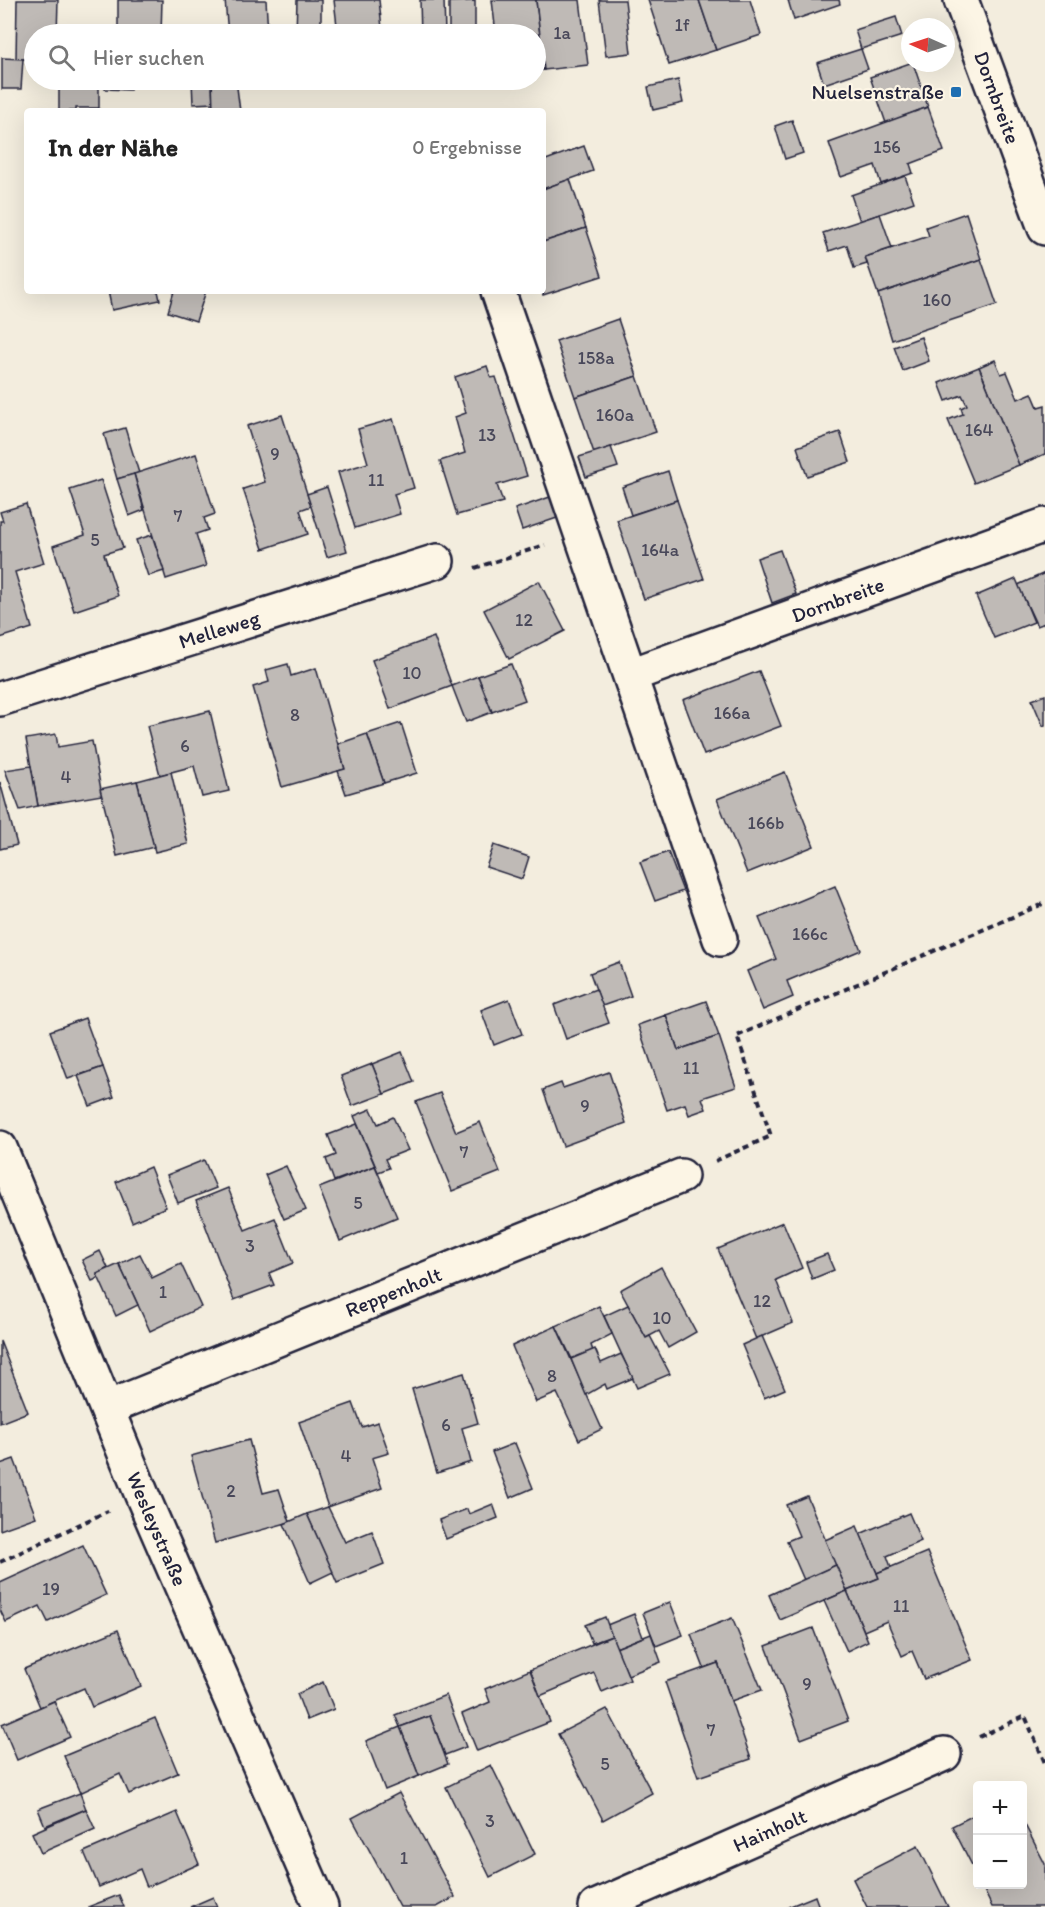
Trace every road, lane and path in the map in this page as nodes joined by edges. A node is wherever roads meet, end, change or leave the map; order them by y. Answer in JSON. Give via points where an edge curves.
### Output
{"nodes":[{"id":1,"x":961,"y":0,"type":"edge"},
{"id":2,"x":1045,"y":228,"type":"edge"},
{"id":3,"x":499,"y":294,"type":"edge"},
{"id":4,"x":1045,"y":525,"type":"edge"},
{"id":5,"x":551,"y":544,"type":"dead end"},
{"id":6,"x":437,"y":561,"type":"joint"},
{"id":7,"x":631,"y":675,"type":"junction"},
{"id":8,"x":0,"y":699,"type":"edge"},
{"id":9,"x":1045,"y":903,"type":"edge"},
{"id":10,"x":720,"y":939,"type":"dead end"},
{"id":11,"x":0,"y":1148,"type":"edge"},
{"id":12,"x":681,"y":1176,"type":"joint"},
{"id":13,"x":107,"y":1408,"type":"junction"},
{"id":14,"x":142,"y":1495,"type":"junction"},
{"id":15,"x":0,"y":1562,"type":"edge"},
{"id":16,"x":944,"y":1754,"type":"joint"},
{"id":17,"x":1045,"y":1763,"type":"edge"},
{"id":18,"x":321,"y":1907,"type":"edge"},
{"id":19,"x":596,"y":1907,"type":"edge"}],
"edges":[{"from":1,"to":2,"type":"street","name":"Dornbreite"},
{"from":3,"to":7,"type":"street"},
{"from":4,"to":7,"type":"street","name":"Dornbreite"},
{"from":5,"to":6,"type":"path","via":[[460,573]]},
{"from":6,"to":8,"type":"street","name":"Melleweg"},
{"from":7,"to":10,"type":"street"},
{"from":9,"to":12,"type":"path","via":[[736,1036],[771,1136]]},
{"from":11,"to":13,"type":"street","name":"Wesleystraße"},
{"from":12,"to":13,"type":"street","name":"Reppenholt"},
{"from":13,"to":14,"type":"street","name":"Wesleystraße"},
{"from":14,"to":15,"type":"path"},
{"from":14,"to":18,"type":"street","name":"Wesleystraße"},
{"from":16,"to":17,"type":"path","via":[[1025,1716]]},
{"from":16,"to":19,"type":"street","name":"Hainholt"}]}
